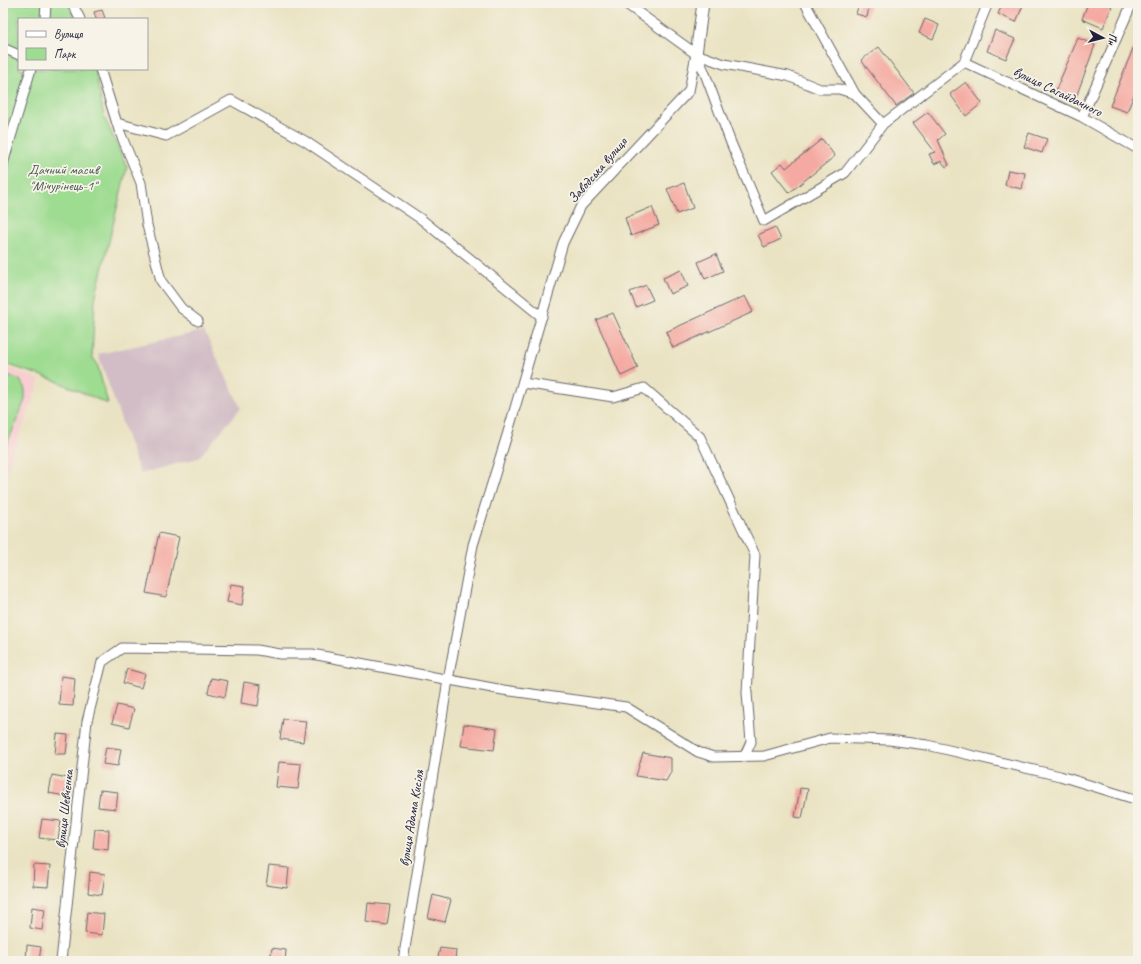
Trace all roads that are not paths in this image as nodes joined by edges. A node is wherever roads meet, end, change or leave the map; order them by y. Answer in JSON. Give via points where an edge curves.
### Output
{"nodes":[{"id":1,"x":46,"y":3,"type":"edge"},
{"id":2,"x":72,"y":3,"type":"edge"},
{"id":3,"x":625,"y":3,"type":"edge"},
{"id":4,"x":703,"y":3,"type":"edge"},
{"id":5,"x":805,"y":3,"type":"edge"},
{"id":6,"x":988,"y":3,"type":"edge"},
{"id":7,"x":1132,"y":3,"type":"edge"},
{"id":8,"x":45,"y":18,"type":"edge"},
{"id":9,"x":80,"y":18,"type":"edge"},
{"id":10,"x":3,"y":48,"type":"edge"},
{"id":11,"x":696,"y":54,"type":"junction"},
{"id":12,"x":18,"y":55,"type":"edge"},
{"id":13,"x":964,"y":62,"type":"junction"},
{"id":14,"x":31,"y":70,"type":"edge"},
{"id":15,"x":100,"y":70,"type":"edge"},
{"id":16,"x":855,"y":94,"type":"junction"},
{"id":17,"x":1082,"y":117,"type":"junction"},
{"id":18,"x":117,"y":123,"type":"junction"},
{"id":19,"x":883,"y":124,"type":"junction"},
{"id":20,"x":1138,"y":149,"type":"edge"},
{"id":21,"x":3,"y":164,"type":"edge"},
{"id":22,"x":542,"y":317,"type":"junction"},
{"id":23,"x":198,"y":321,"type":"dead end"},
{"id":24,"x":522,"y":386,"type":"junction"},
{"id":25,"x":448,"y":680,"type":"junction"},
{"id":26,"x":744,"y":757,"type":"junction"},
{"id":27,"x":1138,"y":800,"type":"edge"},
{"id":28,"x":61,"y":961,"type":"edge"},
{"id":29,"x":403,"y":961,"type":"edge"}],
"edges":[{"from":1,"to":8,"type":"street"},
{"from":2,"to":9,"type":"street"},
{"from":3,"to":11,"type":"street"},
{"from":4,"to":11,"type":"street","name":"Заводська вулиця"},
{"from":5,"to":16,"type":"street"},
{"from":6,"to":13,"type":"street"},
{"from":7,"to":17,"type":"street"},
{"from":10,"to":12,"type":"street"},
{"from":11,"to":16,"type":"street","via":[[724,64],[788,76],[820,89],[839,89]]},
{"from":11,"to":19,"type":"street","via":[[764,221],[845,173]]},
{"from":11,"to":22,"type":"street","name":"Заводська вулиця","via":[[689,91],[581,206],[564,243]]},
{"from":13,"to":17,"type":"street","name":"вулиця Сагайдачного"},
{"from":13,"to":19,"type":"street"},
{"from":14,"to":21,"type":"street"},
{"from":15,"to":18,"type":"street"},
{"from":16,"to":19,"type":"street"},
{"from":17,"to":20,"type":"street","name":"вулиця Сагайдачного"},
{"from":18,"to":22,"type":"street","via":[[166,136],[231,100],[305,141],[421,219]]},
{"from":18,"to":23,"type":"street","via":[[141,183],[147,225],[161,281],[181,308]]},
{"from":22,"to":24,"type":"street","name":"Заводська вулиця"},
{"from":24,"to":25,"type":"street","name":"вулиця Адама Кисіля","via":[[473,545]]},
{"from":24,"to":26,"type":"street","via":[[614,397],[644,388],[700,437],[756,555],[747,693],[751,742]]},
{"from":25,"to":26,"type":"street","via":[[626,707],[698,752],[714,757]]},
{"from":25,"to":28,"type":"street","name":"вулиця Шевченка","via":[[312,654],[280,654],[258,650],[122,648],[102,662],[87,720]]},
{"from":25,"to":29,"type":"street","name":"вулиця Адама Кисіля"},
{"from":26,"to":27,"type":"street","via":[[764,756],[830,738],[889,740],[965,752],[1060,776]]}]}
